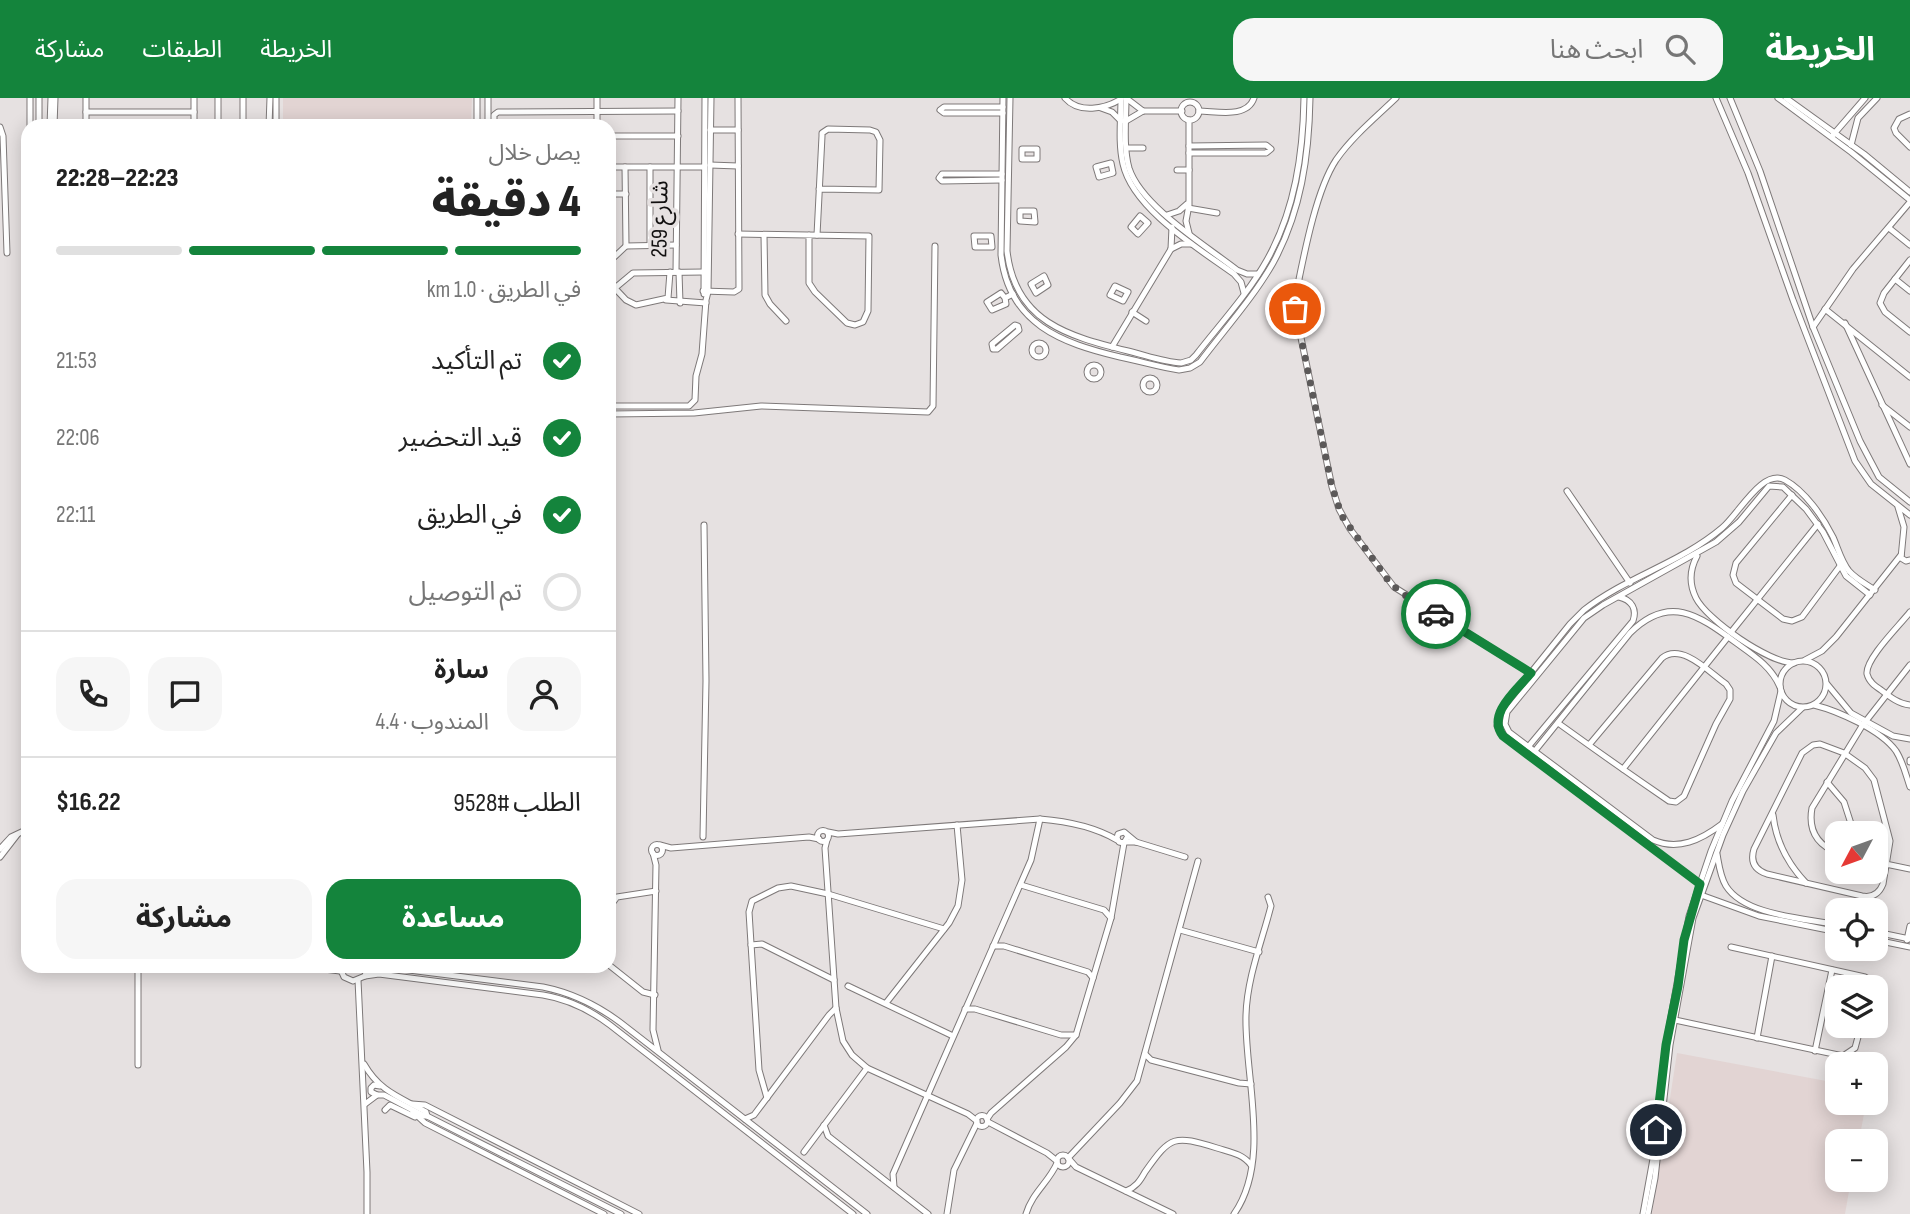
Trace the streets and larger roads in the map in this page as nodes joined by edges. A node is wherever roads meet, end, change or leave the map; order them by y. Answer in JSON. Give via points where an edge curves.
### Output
{"nodes":[{"id":1,"x":30,"y":98,"type":"edge"},
{"id":2,"x":39,"y":98,"type":"edge"},
{"id":3,"x":53,"y":98,"type":"edge"},
{"id":4,"x":86,"y":98,"type":"edge"},
{"id":5,"x":194,"y":98,"type":"edge"},
{"id":6,"x":218,"y":98,"type":"edge"},
{"id":7,"x":243,"y":98,"type":"edge"},
{"id":8,"x":268,"y":98,"type":"edge"},
{"id":9,"x":276,"y":98,"type":"edge"},
{"id":10,"x":477,"y":98,"type":"edge"},
{"id":11,"x":488,"y":98,"type":"edge"},
{"id":12,"x":597,"y":98,"type":"edge"},
{"id":13,"x":678,"y":98,"type":"edge"},
{"id":14,"x":705,"y":98,"type":"edge"},
{"id":15,"x":711,"y":98,"type":"edge"},
{"id":16,"x":738,"y":98,"type":"edge"},
{"id":17,"x":1003,"y":98,"type":"edge"},
{"id":18,"x":1010,"y":98,"type":"edge"},
{"id":19,"x":1065,"y":98,"type":"edge"},
{"id":20,"x":1121,"y":98,"type":"edge"},
{"id":21,"x":1126,"y":98,"type":"edge"},
{"id":22,"x":1254,"y":98,"type":"edge"},
{"id":23,"x":1304,"y":98,"type":"edge"},
{"id":24,"x":1310,"y":98,"type":"edge"},
{"id":25,"x":1395,"y":98,"type":"edge"},
{"id":26,"x":1716,"y":98,"type":"edge"},
{"id":27,"x":1730,"y":98,"type":"edge"},
{"id":28,"x":1778,"y":98,"type":"edge"},
{"id":29,"x":1786,"y":98,"type":"edge"},
{"id":30,"x":1865,"y":98,"type":"edge"},
{"id":31,"x":1877,"y":98,"type":"edge"},
{"id":32,"x":1190,"y":100,"type":"edge"},
{"id":33,"x":1101,"y":108,"type":"junction"},
{"id":34,"x":597,"y":110,"type":"junction"},
{"id":35,"x":965,"y":110,"type":"dead end"},
{"id":36,"x":1003,"y":110,"type":"junction"},
{"id":37,"x":678,"y":111,"type":"junction"},
{"id":38,"x":1143,"y":111,"type":"junction"},
{"id":39,"x":1182,"y":111,"type":"junction"},
{"id":40,"x":1199,"y":111,"type":"junction"},
{"id":41,"x":86,"y":112,"type":"junction"},
{"id":42,"x":194,"y":112,"type":"junction"},
{"id":43,"x":1852,"y":114,"type":"junction"},
{"id":44,"x":1910,"y":114,"type":"edge"},
{"id":45,"x":1858,"y":118,"type":"junction"},
{"id":46,"x":30,"y":119,"type":"edge"},
{"id":47,"x":39,"y":119,"type":"edge"},
{"id":48,"x":52,"y":119,"type":"edge"},
{"id":49,"x":86,"y":119,"type":"edge"},
{"id":50,"x":194,"y":119,"type":"edge"},
{"id":51,"x":218,"y":119,"type":"edge"},
{"id":52,"x":243,"y":119,"type":"edge"},
{"id":53,"x":268,"y":119,"type":"edge"},
{"id":54,"x":275,"y":119,"type":"edge"},
{"id":55,"x":477,"y":119,"type":"edge"},
{"id":56,"x":488,"y":119,"type":"edge"},
{"id":57,"x":494,"y":119,"type":"edge"},
{"id":58,"x":597,"y":119,"type":"edge"},
{"id":59,"x":1189,"y":120,"type":"junction"},
{"id":60,"x":1123,"y":121,"type":"junction"},
{"id":61,"x":0,"y":127,"type":"edge"},
{"id":62,"x":710,"y":130,"type":"junction"},
{"id":63,"x":738,"y":130,"type":"junction"},
{"id":64,"x":1833,"y":135,"type":"junction"},
{"id":65,"x":616,"y":136,"type":"edge"},
{"id":66,"x":678,"y":136,"type":"junction"},
{"id":67,"x":1910,"y":147,"type":"edge"},
{"id":68,"x":1127,"y":148,"type":"junction"},
{"id":69,"x":1143,"y":148,"type":"dead end"},
{"id":70,"x":1851,"y":148,"type":"junction"},
{"id":71,"x":1189,"y":150,"type":"junction"},
{"id":72,"x":1009,"y":153,"type":"junction"},
{"id":73,"x":1022,"y":153,"type":"dead end"},
{"id":74,"x":707,"y":166,"type":"junction"},
{"id":75,"x":738,"y":166,"type":"junction"},
{"id":76,"x":1124,"y":166,"type":"junction"},
{"id":77,"x":616,"y":167,"type":"edge"},
{"id":78,"x":625,"y":167,"type":"junction"},
{"id":79,"x":650,"y":167,"type":"junction"},
{"id":80,"x":678,"y":167,"type":"junction"},
{"id":81,"x":1112,"y":169,"type":"dead end"},
{"id":82,"x":1177,"y":170,"type":"dead end"},
{"id":83,"x":1189,"y":170,"type":"junction"},
{"id":84,"x":966,"y":177,"type":"dead end"},
{"id":85,"x":1002,"y":177,"type":"junction"},
{"id":86,"x":819,"y":189,"type":"junction"},
{"id":87,"x":1910,"y":192,"type":"edge"},
{"id":88,"x":616,"y":194,"type":"edge"},
{"id":89,"x":625,"y":194,"type":"junction"},
{"id":90,"x":1910,"y":201,"type":"edge"},
{"id":91,"x":1187,"y":205,"type":"junction"},
{"id":92,"x":1151,"y":209,"type":"junction"},
{"id":93,"x":1217,"y":213,"type":"dead end"},
{"id":94,"x":1167,"y":215,"type":"junction"},
{"id":95,"x":1007,"y":216,"type":"junction"},
{"id":96,"x":1020,"y":216,"type":"dead end"},
{"id":97,"x":1143,"y":219,"type":"dead end"},
{"id":98,"x":1777,"y":221,"type":"junction"},
{"id":99,"x":1765,"y":223,"type":"junction"},
{"id":100,"x":1172,"y":227,"type":"junction"},
{"id":101,"x":1889,"y":228,"type":"junction"},
{"id":102,"x":1189,"y":233,"type":"junction"},
{"id":103,"x":738,"y":234,"type":"junction"},
{"id":104,"x":764,"y":235,"type":"junction"},
{"id":105,"x":809,"y":235,"type":"junction"},
{"id":106,"x":817,"y":235,"type":"junction"},
{"id":107,"x":993,"y":242,"type":"dead end"},
{"id":108,"x":1000,"y":242,"type":"junction"},
{"id":109,"x":1784,"y":242,"type":"junction"},
{"id":110,"x":1193,"y":244,"type":"junction"},
{"id":111,"x":650,"y":245,"type":"junction"},
{"id":112,"x":676,"y":245,"type":"junction"},
{"id":113,"x":1773,"y":245,"type":"junction"},
{"id":114,"x":1910,"y":245,"type":"edge"},
{"id":115,"x":626,"y":246,"type":"junction"},
{"id":116,"x":935,"y":246,"type":"dead end"},
{"id":117,"x":1171,"y":249,"type":"junction"},
{"id":118,"x":7,"y":253,"type":"dead end"},
{"id":119,"x":616,"y":255,"type":"edge"},
{"id":120,"x":1910,"y":260,"type":"edge"},
{"id":121,"x":675,"y":272,"type":"junction"},
{"id":122,"x":703,"y":272,"type":"junction"},
{"id":123,"x":1236,"y":272,"type":"junction"},
{"id":124,"x":1258,"y":274,"type":"junction"},
{"id":125,"x":1895,"y":279,"type":"junction"},
{"id":126,"x":616,"y":288,"type":"edge"},
{"id":127,"x":1033,"y":288,"type":"dead end"},
{"id":128,"x":616,"y":290,"type":"edge"},
{"id":129,"x":706,"y":291,"type":"junction"},
{"id":130,"x":1910,"y":292,"type":"edge"},
{"id":131,"x":1244,"y":293,"type":"junction"},
{"id":132,"x":1013,"y":294,"type":"junction"},
{"id":133,"x":1022,"y":295,"type":"junction"},
{"id":134,"x":1125,"y":297,"type":"dead end"},
{"id":135,"x":1006,"y":298,"type":"dead end"},
{"id":136,"x":666,"y":300,"type":"junction"},
{"id":137,"x":706,"y":302,"type":"junction"},
{"id":138,"x":680,"y":303,"type":"junction"},
{"id":139,"x":1137,"y":303,"type":"junction"},
{"id":140,"x":1825,"y":309,"type":"junction"},
{"id":141,"x":1132,"y":312,"type":"junction"},
{"id":142,"x":1033,"y":316,"type":"junction"},
{"id":143,"x":786,"y":321,"type":"dead end"},
{"id":144,"x":1146,"y":321,"type":"dead end"},
{"id":145,"x":1845,"y":323,"type":"junction"},
{"id":146,"x":1018,"y":326,"type":"junction"},
{"id":147,"x":1812,"y":327,"type":"junction"},
{"id":148,"x":1910,"y":332,"type":"edge"},
{"id":149,"x":1049,"y":333,"type":"junction"},
{"id":150,"x":1044,"y":343,"type":"dead end"},
{"id":151,"x":1112,"y":347,"type":"junction"},
{"id":152,"x":1100,"y":352,"type":"junction"},
{"id":153,"x":1096,"y":364,"type":"dead end"},
{"id":154,"x":1156,"y":365,"type":"junction"},
{"id":155,"x":1152,"y":377,"type":"dead end"},
{"id":156,"x":1910,"y":377,"type":"edge"},
{"id":157,"x":1881,"y":404,"type":"junction"},
{"id":158,"x":616,"y":405,"type":"edge"},
{"id":159,"x":690,"y":406,"type":"junction"},
{"id":160,"x":691,"y":413,"type":"junction"},
{"id":161,"x":616,"y":414,"type":"edge"},
{"id":162,"x":1848,"y":414,"type":"junction"},
{"id":163,"x":1839,"y":417,"type":"junction"},
{"id":164,"x":1910,"y":427,"type":"edge"},
{"id":165,"x":1910,"y":464,"type":"edge"},
{"id":166,"x":1567,"y":491,"type":"dead end"},
{"id":167,"x":1793,"y":495,"type":"junction"},
{"id":168,"x":1910,"y":502,"type":"edge"},
{"id":169,"x":1897,"y":505,"type":"junction"},
{"id":170,"x":1910,"y":515,"type":"edge"},
{"id":171,"x":1818,"y":524,"type":"junction"},
{"id":172,"x":704,"y":525,"type":"dead end"},
{"id":173,"x":1699,"y":553,"type":"junction"},
{"id":174,"x":1901,"y":555,"type":"junction"},
{"id":175,"x":1910,"y":560,"type":"edge"},
{"id":176,"x":1840,"y":566,"type":"junction"},
{"id":177,"x":1630,"y":583,"type":"junction"},
{"id":178,"x":1872,"y":593,"type":"junction"},
{"id":179,"x":1619,"y":597,"type":"junction"},
{"id":180,"x":1757,"y":600,"type":"junction"},
{"id":181,"x":1909,"y":614,"type":"edge"},
{"id":182,"x":1730,"y":634,"type":"junction"},
{"id":183,"x":1804,"y":661,"type":"junction"},
{"id":184,"x":1794,"y":663,"type":"junction"},
{"id":185,"x":1910,"y":665,"type":"edge"},
{"id":186,"x":1704,"y":668,"type":"junction"},
{"id":187,"x":1531,"y":673,"type":"junction"},
{"id":188,"x":1827,"y":684,"type":"junction"},
{"id":189,"x":1780,"y":689,"type":"junction"},
{"id":190,"x":1887,"y":694,"type":"junction"},
{"id":191,"x":1814,"y":705,"type":"junction"},
{"id":192,"x":1910,"y":705,"type":"edge"},
{"id":193,"x":1802,"y":708,"type":"junction"},
{"id":194,"x":1558,"y":723,"type":"junction"},
{"id":195,"x":1864,"y":724,"type":"junction"},
{"id":196,"x":1910,"y":739,"type":"edge"},
{"id":197,"x":1589,"y":745,"type":"junction"},
{"id":198,"x":1528,"y":747,"type":"junction"},
{"id":199,"x":1534,"y":752,"type":"junction"},
{"id":200,"x":1844,"y":753,"type":"junction"},
{"id":201,"x":1623,"y":769,"type":"junction"},
{"id":202,"x":1827,"y":782,"type":"junction"},
{"id":203,"x":1910,"y":788,"type":"edge"},
{"id":204,"x":1773,"y":812,"type":"junction"},
{"id":205,"x":1040,"y":819,"type":"junction"},
{"id":206,"x":1850,"y":821,"type":"edge"},
{"id":207,"x":1886,"y":821,"type":"edge"},
{"id":208,"x":1722,"y":824,"type":"junction"},
{"id":209,"x":957,"y":825,"type":"junction"},
{"id":210,"x":1888,"y":828,"type":"edge"},
{"id":211,"x":21,"y":832,"type":"edge"},
{"id":212,"x":17,"y":834,"type":"junction"},
{"id":213,"x":1108,"y":834,"type":"junction"},
{"id":214,"x":703,"y":837,"type":"dead end"},
{"id":215,"x":809,"y":837,"type":"junction"},
{"id":216,"x":825,"y":838,"type":"junction"},
{"id":217,"x":1123,"y":841,"type":"junction"},
{"id":218,"x":660,"y":845,"type":"junction"},
{"id":219,"x":1825,"y":846,"type":"edge"},
{"id":220,"x":671,"y":848,"type":"junction"},
{"id":221,"x":0,"y":849,"type":"edge"},
{"id":222,"x":1717,"y":851,"type":"junction"},
{"id":223,"x":658,"y":854,"type":"junction"},
{"id":224,"x":0,"y":857,"type":"edge"},
{"id":225,"x":1185,"y":857,"type":"dead end"},
{"id":226,"x":1888,"y":858,"type":"edge"},
{"id":227,"x":1198,"y":862,"type":"dead end"},
{"id":228,"x":1888,"y":864,"type":"edge"},
{"id":229,"x":1910,"y":869,"type":"edge"},
{"id":230,"x":1806,"y":883,"type":"junction"},
{"id":231,"x":1700,"y":884,"type":"junction"},
{"id":232,"x":1882,"y":884,"type":"edge"},
{"id":233,"x":1021,"y":885,"type":"junction"},
{"id":234,"x":656,"y":891,"type":"junction"},
{"id":235,"x":828,"y":894,"type":"junction"},
{"id":236,"x":1701,"y":895,"type":"junction"},
{"id":237,"x":1268,"y":897,"type":"dead end"},
{"id":238,"x":616,"y":898,"type":"edge"},
{"id":239,"x":1114,"y":904,"type":"junction"},
{"id":240,"x":1104,"y":910,"type":"junction"},
{"id":241,"x":1111,"y":918,"type":"junction"},
{"id":242,"x":1825,"y":922,"type":"edge"},
{"id":243,"x":1910,"y":926,"type":"edge"},
{"id":244,"x":944,"y":929,"type":"junction"},
{"id":245,"x":1825,"y":929,"type":"edge"},
{"id":246,"x":1180,"y":930,"type":"junction"},
{"id":247,"x":1888,"y":935,"type":"edge"},
{"id":248,"x":997,"y":939,"type":"junction"},
{"id":249,"x":1909,"y":939,"type":"edge"},
{"id":250,"x":1888,"y":942,"type":"edge"},
{"id":251,"x":751,"y":944,"type":"junction"},
{"id":252,"x":993,"y":946,"type":"junction"},
{"id":253,"x":1004,"y":946,"type":"junction"},
{"id":254,"x":1908,"y":946,"type":"edge"},
{"id":255,"x":1731,"y":947,"type":"dead end"},
{"id":256,"x":1259,"y":952,"type":"junction"},
{"id":257,"x":1772,"y":956,"type":"junction"},
{"id":258,"x":1097,"y":968,"type":"junction"},
{"id":259,"x":1832,"y":970,"type":"junction"},
{"id":260,"x":616,"y":971,"type":"edge"},
{"id":261,"x":1088,"y":972,"type":"junction"},
{"id":262,"x":138,"y":973,"type":"edge"},
{"id":263,"x":343,"y":973,"type":"edge"},
{"id":264,"x":366,"y":973,"type":"edge"},
{"id":265,"x":432,"y":973,"type":"edge"},
{"id":266,"x":831,"y":974,"type":"junction"},
{"id":267,"x":1855,"y":975,"type":"edge"},
{"id":268,"x":365,"y":976,"type":"junction"},
{"id":269,"x":1093,"y":978,"type":"junction"},
{"id":270,"x":358,"y":980,"type":"junction"},
{"id":271,"x":848,"y":986,"type":"dead end"},
{"id":272,"x":566,"y":992,"type":"junction"},
{"id":273,"x":655,"y":995,"type":"junction"},
{"id":274,"x":564,"y":999,"type":"junction"},
{"id":275,"x":969,"y":1000,"type":"junction"},
{"id":276,"x":886,"y":1003,"type":"junction"},
{"id":277,"x":836,"y":1008,"type":"junction"},
{"id":278,"x":965,"y":1009,"type":"junction"},
{"id":279,"x":975,"y":1009,"type":"junction"},
{"id":280,"x":1675,"y":1020,"type":"junction"},
{"id":281,"x":823,"y":1023,"type":"junction"},
{"id":282,"x":838,"y":1023,"type":"junction"},
{"id":283,"x":653,"y":1030,"type":"junction"},
{"id":284,"x":636,"y":1035,"type":"junction"},
{"id":285,"x":953,"y":1035,"type":"junction"},
{"id":286,"x":1061,"y":1035,"type":"junction"},
{"id":287,"x":1076,"y":1035,"type":"junction"},
{"id":288,"x":1757,"y":1038,"type":"junction"},
{"id":289,"x":1858,"y":1038,"type":"edge"},
{"id":290,"x":1066,"y":1047,"type":"junction"},
{"id":291,"x":1815,"y":1051,"type":"junction"},
{"id":292,"x":659,"y":1053,"type":"junction"},
{"id":293,"x":1145,"y":1054,"type":"junction"},
{"id":294,"x":1151,"y":1060,"type":"junction"},
{"id":295,"x":363,"y":1062,"type":"junction"},
{"id":296,"x":1142,"y":1063,"type":"junction"},
{"id":297,"x":138,"y":1065,"type":"dead end"},
{"id":298,"x":867,"y":1068,"type":"junction"},
{"id":299,"x":761,"y":1080,"type":"junction"},
{"id":300,"x":1251,"y":1084,"type":"junction"},
{"id":301,"x":777,"y":1085,"type":"junction"},
{"id":302,"x":380,"y":1086,"type":"junction"},
{"id":303,"x":377,"y":1095,"type":"junction"},
{"id":304,"x":926,"y":1095,"type":"junction"},
{"id":305,"x":767,"y":1098,"type":"junction"},
{"id":306,"x":365,"y":1104,"type":"junction"},
{"id":307,"x":412,"y":1107,"type":"junction"},
{"id":308,"x":385,"y":1110,"type":"dead end"},
{"id":309,"x":754,"y":1115,"type":"junction"},
{"id":310,"x":417,"y":1117,"type":"junction"},
{"id":311,"x":745,"y":1119,"type":"junction"},
{"id":312,"x":982,"y":1121,"type":"junction"},
{"id":313,"x":753,"y":1125,"type":"junction"},
{"id":314,"x":824,"y":1125,"type":"junction"},
{"id":315,"x":816,"y":1136,"type":"junction"},
{"id":316,"x":828,"y":1136,"type":"junction"},
{"id":317,"x":1254,"y":1150,"type":"junction"},
{"id":318,"x":520,"y":1153,"type":"junction"},
{"id":319,"x":804,"y":1153,"type":"dead end"},
{"id":320,"x":1047,"y":1153,"type":"junction"},
{"id":321,"x":1242,"y":1156,"type":"junction"},
{"id":322,"x":1065,"y":1157,"type":"junction"},
{"id":323,"x":1655,"y":1159,"type":"junction"},
{"id":324,"x":517,"y":1160,"type":"junction"},
{"id":325,"x":1060,"y":1164,"type":"junction"},
{"id":326,"x":1251,"y":1166,"type":"junction"},
{"id":327,"x":513,"y":1167,"type":"junction"},
{"id":328,"x":1076,"y":1167,"type":"junction"},
{"id":329,"x":893,"y":1174,"type":"junction"},
{"id":330,"x":882,"y":1178,"type":"junction"},
{"id":331,"x":1137,"y":1185,"type":"junction"},
{"id":332,"x":894,"y":1187,"type":"junction"},
{"id":333,"x":1126,"y":1191,"type":"junction"},
{"id":334,"x":1137,"y":1197,"type":"junction"},
{"id":335,"x":1169,"y":1213,"type":"edge"},
{"id":336,"x":367,"y":1214,"type":"edge"},
{"id":337,"x":604,"y":1214,"type":"edge"},
{"id":338,"x":621,"y":1214,"type":"edge"},
{"id":339,"x":639,"y":1214,"type":"edge"},
{"id":340,"x":853,"y":1214,"type":"edge"},
{"id":341,"x":867,"y":1214,"type":"edge"},
{"id":342,"x":928,"y":1214,"type":"edge"},
{"id":343,"x":947,"y":1214,"type":"edge"},
{"id":344,"x":1027,"y":1214,"type":"edge"},
{"id":345,"x":1234,"y":1214,"type":"edge"},
{"id":346,"x":1645,"y":1214,"type":"edge"}],
"edges":[{"from":1,"to":46,"type":"street"},
{"from":2,"to":47,"type":"street"},
{"from":3,"to":48,"type":"street"},
{"from":4,"to":41,"type":"street"},
{"from":5,"to":42,"type":"street"},
{"from":6,"to":51,"type":"street"},
{"from":7,"to":52,"type":"street"},
{"from":8,"to":53,"type":"street"},
{"from":9,"to":54,"type":"street"},
{"from":10,"to":55,"type":"street"},
{"from":11,"to":56,"type":"street"},
{"from":12,"to":34,"type":"street"},
{"from":13,"to":37,"type":"street","name":"شارع 259"},
{"from":14,"to":74,"type":"street"},
{"from":15,"to":62,"type":"street"},
{"from":16,"to":63,"type":"street"},
{"from":17,"to":36,"type":"street"},
{"from":18,"to":72,"type":"street"},
{"from":19,"to":33,"type":"street","via":[[1077,107]]},
{"from":20,"to":33,"type":"street"},
{"from":20,"to":60,"type":"street"},
{"from":21,"to":38,"type":"street"},
{"from":21,"to":60,"type":"street"},
{"from":22,"to":40,"type":"street","via":[[1241,111]]},
{"from":23,"to":124,"type":"street","via":[[1294,189],[1278,238]]},
{"from":24,"to":154,"type":"street","via":[[1308,151],[1300,191],[1273,263],[1197,364],[1183,370]]},
{"from":25,"to":187,"type":"street","via":[[1351,142],[1330,171],[1310,230],[1295,299],[1332,487],[1350,529],[1394,587]]},
{"from":26,"to":99,"type":"street"},
{"from":27,"to":98,"type":"street"},
{"from":28,"to":64,"type":"street"},
{"from":29,"to":64,"type":"street"},
{"from":30,"to":43,"type":"street"},
{"from":31,"to":45,"type":"street"},
{"from":32,"to":39,"type":"street"},
{"from":32,"to":40,"type":"street"},
{"from":33,"to":60,"type":"street"},
{"from":34,"to":37,"type":"street"},
{"from":34,"to":57,"type":"street","via":[[498,111]]},
{"from":34,"to":58,"type":"street"},
{"from":35,"to":36,"type":"street"},
{"from":36,"to":85,"type":"street"},
{"from":37,"to":66,"type":"street","name":"شارع 259"},
{"from":38,"to":39,"type":"street"},
{"from":38,"to":60,"type":"street"},
{"from":39,"to":59,"type":"street"},
{"from":40,"to":59,"type":"street"},
{"from":41,"to":42,"type":"street"},
{"from":41,"to":49,"type":"street"},
{"from":42,"to":50,"type":"street"},
{"from":43,"to":45,"type":"street"},
{"from":43,"to":64,"type":"street"},
{"from":44,"to":67,"type":"street","via":[[1894,128]]},
{"from":45,"to":70,"type":"street"},
{"from":59,"to":71,"type":"street"},
{"from":60,"to":68,"type":"street"},
{"from":60,"to":76,"type":"street"},
{"from":61,"to":118,"type":"street"},
{"from":62,"to":63,"type":"street"},
{"from":62,"to":74,"type":"street"},
{"from":63,"to":75,"type":"street"},
{"from":64,"to":70,"type":"street"},
{"from":65,"to":66,"type":"street"},
{"from":66,"to":80,"type":"street","name":"شارع 259"},
{"from":68,"to":69,"type":"street"},
{"from":68,"to":94,"type":"street","via":[[1138,186]]},
{"from":70,"to":87,"type":"street"},
{"from":70,"to":90,"type":"street"},
{"from":71,"to":71,"type":"street","via":[[1266,153],[1271,149],[1266,145]]},
{"from":71,"to":83,"type":"street"},
{"from":72,"to":73,"type":"street"},
{"from":72,"to":95,"type":"street"},
{"from":74,"to":75,"type":"street"},
{"from":74,"to":80,"type":"street"},
{"from":74,"to":122,"type":"street"},
{"from":74,"to":129,"type":"street"},
{"from":75,"to":103,"type":"street"},
{"from":76,"to":81,"type":"street"},
{"from":76,"to":92,"type":"street","via":[[1134,190]]},
{"from":77,"to":78,"type":"street"},
{"from":78,"to":79,"type":"street"},
{"from":78,"to":89,"type":"street"},
{"from":79,"to":80,"type":"street"},
{"from":79,"to":111,"type":"street"},
{"from":80,"to":112,"type":"street","name":"شارع 259"},
{"from":82,"to":83,"type":"street"},
{"from":83,"to":91,"type":"street"},
{"from":84,"to":85,"type":"street"},
{"from":85,"to":108,"type":"street"},
{"from":86,"to":86,"type":"street","via":[[879,190],[880,140],[876,132],[824,131]]},
{"from":86,"to":106,"type":"street"},
{"from":88,"to":89,"type":"street"},
{"from":89,"to":115,"type":"street"},
{"from":90,"to":101,"type":"street"},
{"from":91,"to":93,"type":"street"},
{"from":91,"to":94,"type":"street"},
{"from":91,"to":102,"type":"street"},
{"from":92,"to":97,"type":"street"},
{"from":92,"to":100,"type":"street"},
{"from":94,"to":102,"type":"street"},
{"from":95,"to":96,"type":"street"},
{"from":95,"to":133,"type":"street","via":[[1008,258]]},
{"from":98,"to":99,"type":"street"},
{"from":98,"to":109,"type":"street"},
{"from":99,"to":113,"type":"street"},
{"from":100,"to":110,"type":"street"},
{"from":100,"to":117,"type":"street"},
{"from":101,"to":114,"type":"street"},
{"from":101,"to":140,"type":"street"},
{"from":102,"to":123,"type":"street"},
{"from":103,"to":104,"type":"street"},
{"from":103,"to":129,"type":"street","via":[[738,289]]},
{"from":104,"to":105,"type":"street"},
{"from":104,"to":143,"type":"street","via":[[765,295]]},
{"from":105,"to":106,"type":"street"},
{"from":105,"to":106,"type":"street","via":[[811,286],[847,323],[859,324],[869,311],[869,236]]},
{"from":107,"to":108,"type":"street"},
{"from":108,"to":132,"type":"street","via":[[1003,270]]},
{"from":109,"to":113,"type":"street"},
{"from":109,"to":147,"type":"street"},
{"from":110,"to":117,"type":"street"},
{"from":110,"to":123,"type":"street"},
{"from":111,"to":112,"type":"street"},
{"from":111,"to":115,"type":"street"},
{"from":112,"to":121,"type":"street","name":"شارع 259"},
{"from":113,"to":163,"type":"street"},
{"from":115,"to":119,"type":"street"},
{"from":116,"to":160,"type":"street","via":[[930,411],[761,406]]},
{"from":117,"to":139,"type":"street"},
{"from":120,"to":125,"type":"street"},
{"from":121,"to":122,"type":"street"},
{"from":121,"to":126,"type":"street","via":[[633,273]]},
{"from":121,"to":136,"type":"street"},
{"from":121,"to":138,"type":"street"},
{"from":122,"to":129,"type":"street"},
{"from":123,"to":124,"type":"street"},
{"from":123,"to":131,"type":"street"},
{"from":124,"to":131,"type":"street"},
{"from":125,"to":130,"type":"street"},
{"from":125,"to":148,"type":"street","via":[[1881,297],[1881,307]]},
{"from":127,"to":133,"type":"street"},
{"from":128,"to":136,"type":"street","via":[[636,305]]},
{"from":129,"to":137,"type":"street"},
{"from":131,"to":151,"type":"street","via":[[1188,362]]},
{"from":132,"to":135,"type":"street"},
{"from":132,"to":142,"type":"street"},
{"from":133,"to":142,"type":"street"},
{"from":134,"to":139,"type":"street"},
{"from":136,"to":138,"type":"street"},
{"from":137,"to":138,"type":"street"},
{"from":137,"to":159,"type":"street","via":[[702,355]]},
{"from":139,"to":141,"type":"street"},
{"from":140,"to":145,"type":"street"},
{"from":140,"to":147,"type":"street"},
{"from":141,"to":144,"type":"street"},
{"from":141,"to":151,"type":"street"},
{"from":142,"to":146,"type":"street"},
{"from":142,"to":149,"type":"street"},
{"from":142,"to":151,"type":"street"},
{"from":145,"to":156,"type":"street"},
{"from":145,"to":157,"type":"street"},
{"from":146,"to":146,"type":"street","via":[[1014,326],[991,348],[997,349]]},
{"from":147,"to":162,"type":"street"},
{"from":149,"to":150,"type":"street"},
{"from":149,"to":152,"type":"street"},
{"from":152,"to":153,"type":"street"},
{"from":152,"to":154,"type":"street"},
{"from":154,"to":155,"type":"street"},
{"from":157,"to":164,"type":"street"},
{"from":157,"to":165,"type":"street"},
{"from":158,"to":159,"type":"street"},
{"from":159,"to":160,"type":"street"},
{"from":160,"to":161,"type":"street"},
{"from":162,"to":163,"type":"street"},
{"from":162,"to":168,"type":"street","via":[[1876,473]]},
{"from":163,"to":169,"type":"street","via":[[1858,467]]},
{"from":166,"to":177,"type":"street"},
{"from":167,"to":171,"type":"street"},
{"from":167,"to":173,"type":"street","via":[[1780,486],[1767,487],[1732,529]]},
{"from":167,"to":180,"type":"street","via":[[1734,569],[1736,583]]},
{"from":169,"to":170,"type":"street"},
{"from":169,"to":174,"type":"street","via":[[1904,527]]},
{"from":171,"to":176,"type":"street"},
{"from":171,"to":180,"type":"street"},
{"from":172,"to":214,"type":"street"},
{"from":173,"to":179,"type":"street"},
{"from":173,"to":182,"type":"street","via":[[1692,571],[1695,596]]},
{"from":174,"to":175,"type":"street","via":[[1904,561]]},
{"from":174,"to":178,"type":"street"},
{"from":176,"to":178,"type":"street","via":[[1850,580]]},
{"from":176,"to":180,"type":"street","via":[[1798,620],[1786,621]]},
{"from":177,"to":178,"type":"street","via":[[1715,534],[1759,485],[1775,478],[1804,496],[1829,530],[1847,568]]},
{"from":177,"to":187,"type":"street","via":[[1579,614]]},
{"from":178,"to":183,"type":"street","via":[[1828,646]]},
{"from":179,"to":198,"type":"street","via":[[1633,606],[1633,621]]},
{"from":179,"to":198,"type":"street","via":[[1580,622],[1507,712],[1507,730]]},
{"from":180,"to":182,"type":"street"},
{"from":181,"to":190,"type":"street","via":[[1868,666],[1871,682]]},
{"from":182,"to":184,"type":"street","via":[[1766,656]]},
{"from":182,"to":186,"type":"street"},
{"from":182,"to":189,"type":"street","via":[[1768,668]]},
{"from":182,"to":194,"type":"street","via":[[1687,613],[1650,617],[1630,633]]},
{"from":183,"to":184,"type":"street"},
{"from":183,"to":188,"type":"street","via":[[1821,669]]},
{"from":184,"to":189,"type":"street","via":[[1783,673]]},
{"from":185,"to":190,"type":"street"},
{"from":186,"to":197,"type":"street","via":[[1680,653],[1666,654]]},
{"from":186,"to":201,"type":"street"},
{"from":186,"to":201,"type":"street","via":[[1726,684],[1731,696],[1683,798],[1669,801]]},
{"from":187,"to":231,"type":"street","via":[[1498,713],[1501,734]]},
{"from":188,"to":191,"type":"street","via":[[1824,696]]},
{"from":188,"to":195,"type":"street"},
{"from":189,"to":193,"type":"street","via":[[1791,705]]},
{"from":189,"to":208,"type":"street","via":[[1774,721]]},
{"from":190,"to":192,"type":"street"},
{"from":190,"to":195,"type":"street"},
{"from":191,"to":193,"type":"street"},
{"from":191,"to":195,"type":"street"},
{"from":193,"to":222,"type":"street","via":[[1776,733]]},
{"from":194,"to":197,"type":"street"},
{"from":194,"to":199,"type":"street"},
{"from":195,"to":196,"type":"street"},
{"from":195,"to":200,"type":"street"},
{"from":195,"to":203,"type":"street","via":[[1897,753]]},
{"from":197,"to":201,"type":"street"},
{"from":198,"to":199,"type":"street"},
{"from":199,"to":208,"type":"street","via":[[1657,842],[1687,844]]},
{"from":200,"to":202,"type":"street"},
{"from":200,"to":204,"type":"street","via":[[1821,744],[1807,748]]},
{"from":200,"to":207,"type":"street","via":[[1874,780]]},
{"from":202,"to":206,"type":"street","via":[[1844,802]]},
{"from":202,"to":219,"type":"street","via":[[1812,808],[1811,827]]},
{"from":204,"to":230,"type":"street","via":[[1779,844]]},
{"from":204,"to":230,"type":"street","via":[[1754,849],[1753,862],[1761,872]]},
{"from":205,"to":209,"type":"street"},
{"from":205,"to":213,"type":"street"},
{"from":205,"to":233,"type":"street"},
{"from":208,"to":231,"type":"street"},
{"from":209,"to":216,"type":"street"},
{"from":209,"to":244,"type":"street","via":[[961,894]]},
{"from":210,"to":226,"type":"street"},
{"from":211,"to":212,"type":"street"},
{"from":212,"to":221,"type":"street"},
{"from":212,"to":224,"type":"street"},
{"from":213,"to":217,"type":"street"},
{"from":213,"to":217,"type":"street","via":[[1126,833]]},
{"from":215,"to":216,"type":"street"},
{"from":215,"to":216,"type":"street","via":[[824,830]]},
{"from":215,"to":220,"type":"street"},
{"from":216,"to":235,"type":"street"},
{"from":217,"to":225,"type":"street"},
{"from":217,"to":239,"type":"street"},
{"from":218,"to":220,"type":"street"},
{"from":218,"to":223,"type":"street"},
{"from":218,"to":223,"type":"street","via":[[653,846]]},
{"from":220,"to":223,"type":"street"},
{"from":222,"to":236,"type":"street"},
{"from":222,"to":242,"type":"street","via":[[1721,876],[1741,901],[1762,910]]},
{"from":223,"to":234,"type":"street"},
{"from":227,"to":246,"type":"street"},
{"from":228,"to":229,"type":"street"},
{"from":230,"to":232,"type":"street","via":[[1867,897]]},
{"from":231,"to":323,"type":"street","via":[[1686,928],[1667,1034]]},
{"from":233,"to":240,"type":"street"},
{"from":233,"to":248,"type":"street"},
{"from":234,"to":238,"type":"street"},
{"from":234,"to":273,"type":"street"},
{"from":235,"to":244,"type":"street"},
{"from":235,"to":251,"type":"street","via":[[788,886],[755,899],[749,909]]},
{"from":235,"to":266,"type":"street"},
{"from":236,"to":245,"type":"street","via":[[1759,916]]},
{"from":236,"to":280,"type":"street","via":[[1690,929]]},
{"from":237,"to":256,"type":"street","via":[[1271,906]]},
{"from":239,"to":240,"type":"street"},
{"from":239,"to":241,"type":"street"},
{"from":240,"to":241,"type":"street"},
{"from":241,"to":258,"type":"street"},
{"from":243,"to":249,"type":"street"},
{"from":244,"to":276,"type":"street"},
{"from":246,"to":256,"type":"street"},
{"from":246,"to":293,"type":"street"},
{"from":247,"to":249,"type":"street"},
{"from":248,"to":252,"type":"street"},
{"from":248,"to":253,"type":"street"},
{"from":249,"to":254,"type":"street"},
{"from":250,"to":254,"type":"street"},
{"from":251,"to":266,"type":"street","via":[[762,944]]},
{"from":251,"to":299,"type":"street"},
{"from":252,"to":253,"type":"street"},
{"from":252,"to":275,"type":"street"},
{"from":253,"to":261,"type":"street"},
{"from":255,"to":257,"type":"street"},
{"from":256,"to":300,"type":"street","via":[[1247,1006]]},
{"from":257,"to":259,"type":"street"},
{"from":257,"to":288,"type":"street"},
{"from":258,"to":261,"type":"street"},
{"from":258,"to":269,"type":"street"},
{"from":259,"to":267,"type":"street"},
{"from":259,"to":291,"type":"street"},
{"from":260,"to":273,"type":"street","via":[[643,992]]},
{"from":261,"to":269,"type":"street"},
{"from":262,"to":297,"type":"street"},
{"from":263,"to":270,"type":"street","via":[[347,979]]},
{"from":264,"to":268,"type":"street"},
{"from":265,"to":272,"type":"street"},
{"from":266,"to":277,"type":"street"},
{"from":268,"to":270,"type":"street"},
{"from":268,"to":274,"type":"street","via":[[379,974]]},
{"from":269,"to":287,"type":"street"},
{"from":270,"to":295,"type":"street"},
{"from":271,"to":276,"type":"street"},
{"from":272,"to":274,"type":"street"},
{"from":272,"to":284,"type":"street","via":[[597,1006]]},
{"from":273,"to":283,"type":"street"},
{"from":274,"to":340,"type":"street","via":[[603,1020]]},
{"from":275,"to":278,"type":"street"},
{"from":275,"to":279,"type":"street"},
{"from":276,"to":285,"type":"street"},
{"from":277,"to":281,"type":"street"},
{"from":277,"to":282,"type":"street"},
{"from":278,"to":279,"type":"street"},
{"from":278,"to":285,"type":"street"},
{"from":279,"to":286,"type":"street"},
{"from":280,"to":288,"type":"street"},
{"from":280,"to":323,"type":"street"},
{"from":281,"to":282,"type":"street"},
{"from":281,"to":301,"type":"street"},
{"from":282,"to":298,"type":"street","via":[[849,1051]]},
{"from":283,"to":284,"type":"street"},
{"from":283,"to":292,"type":"street"},
{"from":284,"to":292,"type":"street"},
{"from":285,"to":304,"type":"street"},
{"from":286,"to":287,"type":"street"},
{"from":286,"to":290,"type":"street"},
{"from":287,"to":290,"type":"street"},
{"from":288,"to":291,"type":"street"},
{"from":289,"to":291,"type":"street","via":[[1848,1054]]},
{"from":290,"to":312,"type":"street"},
{"from":292,"to":311,"type":"street"},
{"from":293,"to":294,"type":"street"},
{"from":293,"to":296,"type":"street"},
{"from":294,"to":296,"type":"street"},
{"from":294,"to":300,"type":"street"},
{"from":295,"to":302,"type":"street"},
{"from":295,"to":306,"type":"street"},
{"from":296,"to":322,"type":"street","via":[[1133,1088]]},
{"from":298,"to":304,"type":"street"},
{"from":298,"to":314,"type":"street"},
{"from":299,"to":301,"type":"street"},
{"from":299,"to":305,"type":"street"},
{"from":300,"to":317,"type":"street"},
{"from":301,"to":305,"type":"street"},
{"from":302,"to":303,"type":"street","via":[[371,1088]]},
{"from":302,"to":307,"type":"street"},
{"from":303,"to":306,"type":"street"},
{"from":303,"to":307,"type":"street"},
{"from":304,"to":312,"type":"street"},
{"from":304,"to":329,"type":"street"},
{"from":305,"to":309,"type":"street"},
{"from":306,"to":336,"type":"street"},
{"from":307,"to":310,"type":"street"},
{"from":307,"to":318,"type":"street","via":[[425,1105]]},
{"from":307,"to":324,"type":"street"},
{"from":308,"to":310,"type":"street","via":[[390,1105]]},
{"from":309,"to":311,"type":"street"},
{"from":309,"to":313,"type":"street"},
{"from":310,"to":327,"type":"street"},
{"from":311,"to":313,"type":"street"},
{"from":312,"to":320,"type":"street"},
{"from":312,"to":343,"type":"street","via":[[956,1166]]},
{"from":313,"to":341,"type":"street"},
{"from":314,"to":315,"type":"street"},
{"from":314,"to":316,"type":"street"},
{"from":315,"to":316,"type":"street"},
{"from":315,"to":319,"type":"street"},
{"from":316,"to":330,"type":"street"},
{"from":317,"to":321,"type":"street"},
{"from":317,"to":326,"type":"street"},
{"from":318,"to":324,"type":"street"},
{"from":318,"to":339,"type":"street"},
{"from":320,"to":322,"type":"street"},
{"from":320,"to":325,"type":"street"},
{"from":321,"to":326,"type":"street"},
{"from":321,"to":331,"type":"street","via":[[1178,1140],[1162,1148]]},
{"from":322,"to":325,"type":"street"},
{"from":322,"to":325,"type":"street"},
{"from":322,"to":328,"type":"street"},
{"from":323,"to":346,"type":"street"},
{"from":324,"to":327,"type":"street"},
{"from":324,"to":338,"type":"street"},
{"from":325,"to":328,"type":"street"},
{"from":325,"to":344,"type":"street","via":[[1032,1198]]},
{"from":326,"to":345,"type":"street"},
{"from":327,"to":337,"type":"street"},
{"from":328,"to":333,"type":"street"},
{"from":329,"to":330,"type":"street"},
{"from":329,"to":332,"type":"street"},
{"from":330,"to":332,"type":"street"},
{"from":331,"to":333,"type":"street"},
{"from":331,"to":334,"type":"street"},
{"from":332,"to":342,"type":"street"},
{"from":333,"to":334,"type":"street"},
{"from":334,"to":335,"type":"street"}]}
